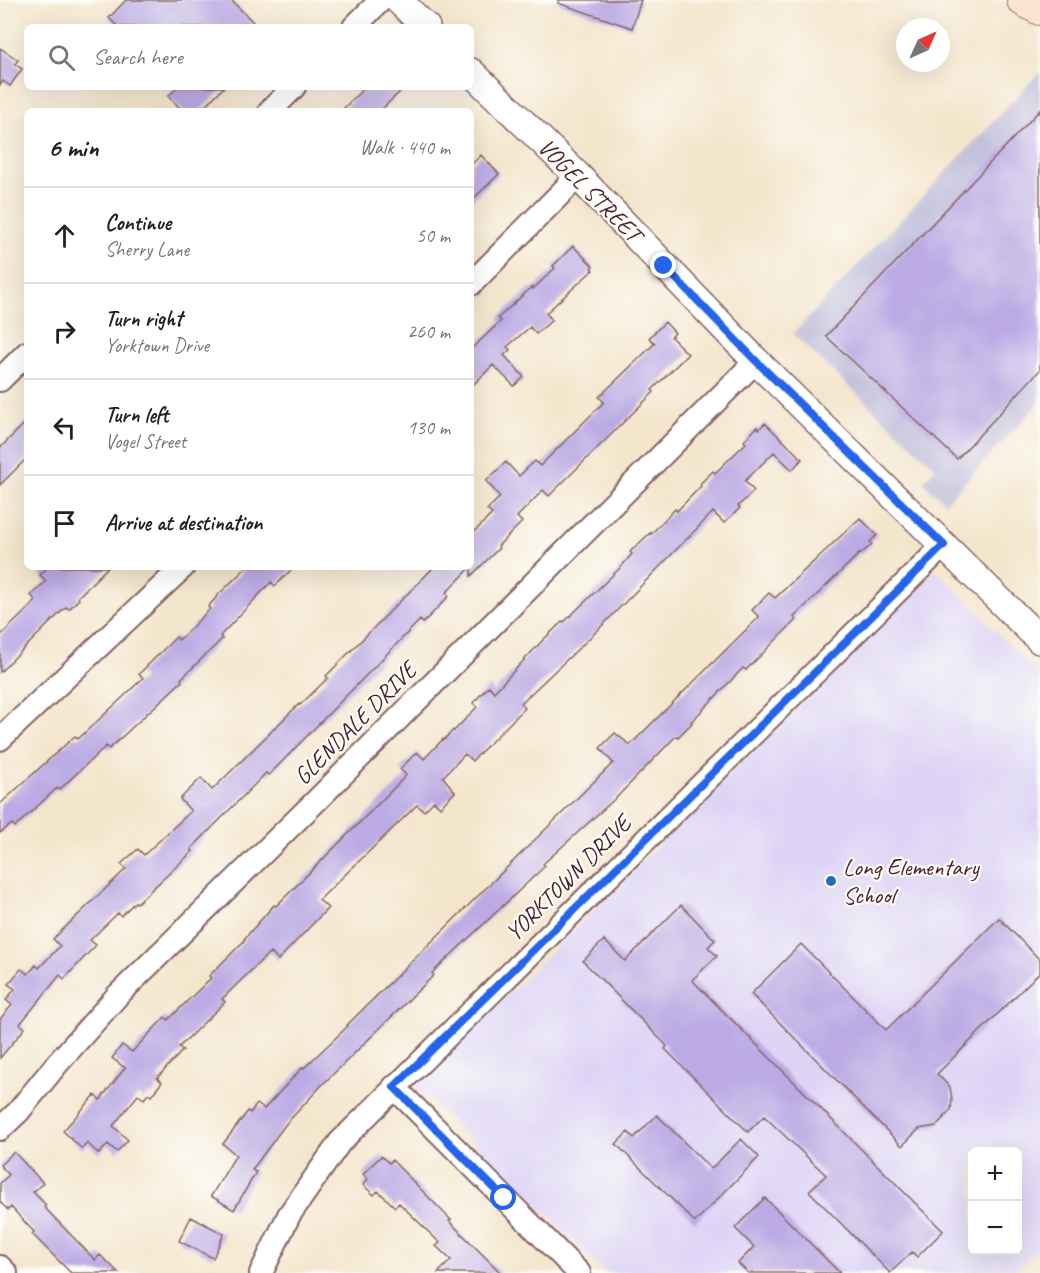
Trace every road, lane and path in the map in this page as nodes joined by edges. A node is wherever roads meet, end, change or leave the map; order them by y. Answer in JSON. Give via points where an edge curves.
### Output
{"nodes":[{"id":1,"x":381,"y":0,"type":"edge"},
{"id":2,"x":398,"y":0,"type":"edge"},
{"id":3,"x":1023,"y":0,"type":"edge"},
{"id":4,"x":1040,"y":9,"type":"edge"},
{"id":5,"x":357,"y":24,"type":"edge"},
{"id":6,"x":423,"y":24,"type":"edge"},
{"id":7,"x":474,"y":75,"type":"edge"},
{"id":8,"x":291,"y":90,"type":"edge"},
{"id":9,"x":273,"y":108,"type":"edge"},
{"id":10,"x":578,"y":176,"type":"junction"},
{"id":11,"x":474,"y":281,"type":"edge"},
{"id":12,"x":24,"y":356,"type":"edge"},
{"id":13,"x":756,"y":361,"type":"junction"},
{"id":14,"x":0,"y":380,"type":"edge"},
{"id":15,"x":944,"y":545,"type":"junction"},
{"id":16,"x":180,"y":570,"type":"edge"},
{"id":17,"x":1040,"y":640,"type":"edge"},
{"id":18,"x":0,"y":739,"type":"edge"},
{"id":19,"x":394,"y":1087,"type":"junction"},
{"id":20,"x":0,"y":1130,"type":"edge"},
{"id":21,"x":0,"y":1267,"type":"edge"},
{"id":22,"x":6,"y":1273,"type":"edge"},
{"id":23,"x":261,"y":1273,"type":"edge"},
{"id":24,"x":579,"y":1273,"type":"edge"}],
"edges":[{"from":1,"to":5,"type":"street"},
{"from":2,"to":6,"type":"street"},
{"from":3,"to":4,"type":"main road"},
{"from":7,"to":10,"type":"street","name":"VOGEL STREET"},
{"from":8,"to":9,"type":"street"},
{"from":10,"to":11,"type":"street"},
{"from":10,"to":13,"type":"street","name":"VOGEL STREET"},
{"from":12,"to":14,"type":"street"},
{"from":13,"to":15,"type":"street","name":"VOGEL STREET"},
{"from":13,"to":20,"type":"street","name":"GLENDALE DRIVE","via":[[118,995]]},
{"from":15,"to":17,"type":"street","name":"VOGEL STREET"},
{"from":15,"to":19,"type":"street","name":"YORKTOWN DRIVE"},
{"from":16,"to":18,"type":"street"},
{"from":19,"to":23,"type":"street","name":"YORKTOWN DRIVE","via":[[340,1142],[290,1215]]},
{"from":19,"to":24,"type":"street"},
{"from":21,"to":22,"type":"street"}]}
